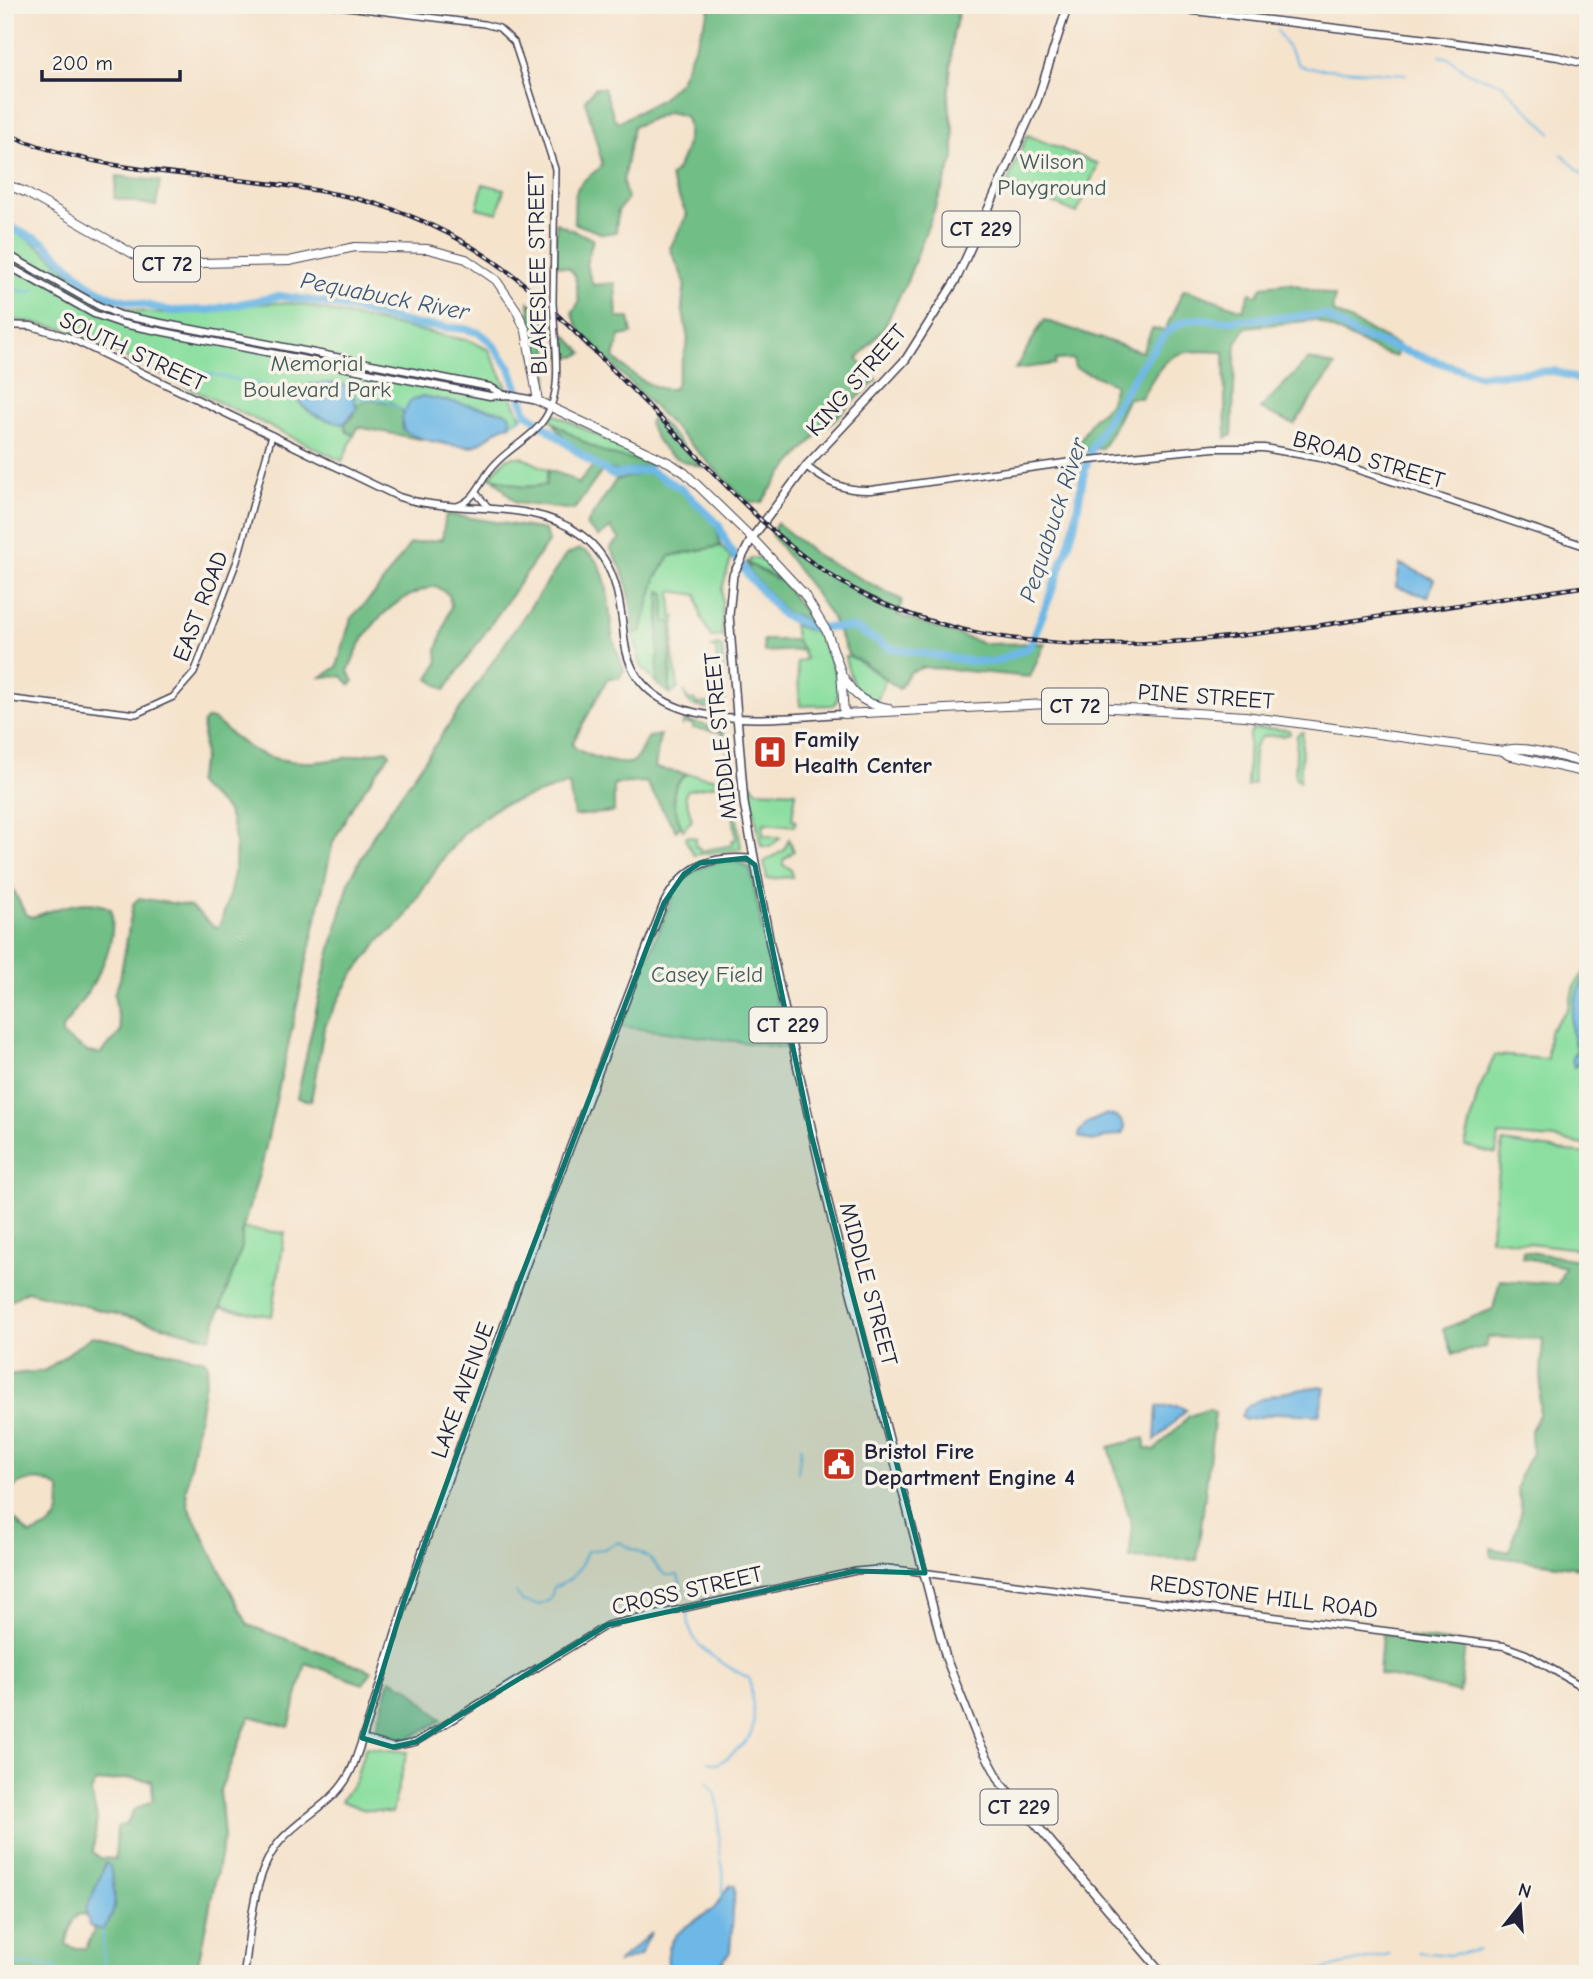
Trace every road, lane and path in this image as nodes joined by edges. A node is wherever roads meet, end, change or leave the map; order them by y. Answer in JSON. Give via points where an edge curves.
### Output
{"nodes":[{"id":1,"x":331,"y":5,"type":"edge"},
{"id":2,"x":1068,"y":5,"type":"edge"},
{"id":3,"x":1144,"y":5,"type":"edge"},
{"id":4,"x":1588,"y":65,"type":"edge"},
{"id":5,"x":5,"y":184,"type":"edge"},
{"id":6,"x":5,"y":253,"type":"edge"},
{"id":7,"x":5,"y":264,"type":"edge"},
{"id":8,"x":5,"y":325,"type":"edge"},
{"id":9,"x":506,"y":395,"type":"junction"},
{"id":10,"x":538,"y":401,"type":"junction"},
{"id":11,"x":552,"y":406,"type":"junction"},
{"id":12,"x":272,"y":435,"type":"junction"},
{"id":13,"x":806,"y":466,"type":"junction"},
{"id":14,"x":477,"y":494,"type":"junction"},
{"id":15,"x":456,"y":507,"type":"junction"},
{"id":16,"x":492,"y":510,"type":"junction"},
{"id":17,"x":752,"y":538,"type":"junction"},
{"id":18,"x":1588,"y":547,"type":"edge"},
{"id":19,"x":841,"y":672,"type":"junction"},
{"id":20,"x":5,"y":698,"type":"edge"},
{"id":21,"x":905,"y":710,"type":"junction"},
{"id":22,"x":844,"y":714,"type":"junction"},
{"id":23,"x":736,"y":718,"type":"junction"},
{"id":24,"x":1503,"y":751,"type":"junction"},
{"id":25,"x":1588,"y":764,"type":"edge"},
{"id":26,"x":1588,"y":774,"type":"edge"},
{"id":27,"x":754,"y":859,"type":"junction"},
{"id":28,"x":925,"y":1573,"type":"junction"},
{"id":29,"x":1588,"y":1689,"type":"edge"},
{"id":30,"x":362,"y":1738,"type":"junction"},
{"id":31,"x":244,"y":1974,"type":"edge"},
{"id":32,"x":1163,"y":1974,"type":"edge"}],
"edges":[{"from":1,"to":11,"type":"street","name":"BLAKESLEE STREET","bridge":true,"via":[[484,24],[514,42],[555,169],[556,384]]},
{"from":2,"to":13,"type":"main road","name":"KING STREET","number":"CT 229","via":[[1028,124],[956,280],[906,359]]},
{"from":3,"to":4,"type":"main road","via":[[1442,40]]},
{"from":5,"to":10,"type":"highway","number":"CT 72","via":[[135,255],[161,264],[289,261],[355,247],[428,249],[466,259],[496,280],[519,316],[526,331]]},
{"from":6,"to":9,"type":"main road","via":[[120,314],[490,387]]},
{"from":7,"to":9,"type":"main road","via":[[94,314],[123,324],[483,395]]},
{"from":8,"to":12,"type":"main road","name":"SOUTH STREET","via":[[31,326],[68,337]]},
{"from":9,"to":10,"type":"main road"},
{"from":10,"to":11,"type":"highway","number":"CT 72"},
{"from":11,"to":14,"type":"street","via":[[536,429],[483,478]]},
{"from":11,"to":17,"type":"highway","number":"CT 72","via":[[670,463]]},
{"from":12,"to":15,"type":"main road","name":"SOUTH STREET","via":[[399,497]]},
{"from":12,"to":20,"type":"street","name":"EAST ROAD","via":[[234,569],[200,660],[179,692],[154,708],[132,714]]},
{"from":13,"to":17,"type":"main road","name":"KING STREET","number":"CT 229"},
{"from":13,"to":18,"type":"main road","name":"BROAD STREET","via":[[834,485],[855,490],[1098,459],[1264,448],[1338,463]]},
{"from":14,"to":15,"type":"street"},
{"from":14,"to":16,"type":"street"},
{"from":15,"to":16,"type":"main road","name":"SOUTH STREET"},
{"from":16,"to":23,"type":"main road","name":"PINE STREET","via":[[551,519],[586,539],[610,567],[617,584],[628,657],[642,680],[671,705],[707,717]]},
{"from":17,"to":19,"type":"highway","number":"CT 72","via":[[814,609]]},
{"from":17,"to":23,"type":"main road","name":"MIDDLE STREET","number":"CT 229","via":[[730,588]]},
{"from":19,"to":21,"type":"highway","number":"CT 72","via":[[850,690],[866,703]]},
{"from":19,"to":22,"type":"highway","number":"CT 72"},
{"from":21,"to":22,"type":"highway","name":"PINE STREET","number":"CT 72"},
{"from":21,"to":24,"type":"highway","name":"PINE STREET","number":"CT 72","via":[[1046,704],[1210,714]]},
{"from":22,"to":23,"type":"main road","name":"PINE STREET"},
{"from":23,"to":27,"type":"main road","name":"MIDDLE STREET","number":"CT 229"},
{"from":24,"to":25,"type":"highway","name":"PINE STREET","number":"CT 72","via":[[1533,751]]},
{"from":24,"to":26,"type":"highway","name":"PINE STREET","number":"CT 72"},
{"from":27,"to":28,"type":"main road","name":"MIDDLE STREET","number":"CT 229","via":[[811,1134]]},
{"from":27,"to":30,"type":"main road","name":"LAKE AVENUE","via":[[718,858],[695,865],[664,903],[520,1280],[403,1604]]},
{"from":28,"to":29,"type":"main road","name":"REDSTONE HILL ROAD","via":[[1504,1646]]},
{"from":28,"to":30,"type":"street","name":"CROSS STREET","via":[[888,1568],[856,1571],[607,1625],[416,1742],[393,1747]]},
{"from":28,"to":32,"type":"main road","name":"MIDDLE STREET","number":"CT 229","via":[[953,1679],[993,1770]]},
{"from":30,"to":31,"type":"main road","name":"LAKE AVENUE","via":[[340,1789],[288,1833],[268,1859]]}]}
